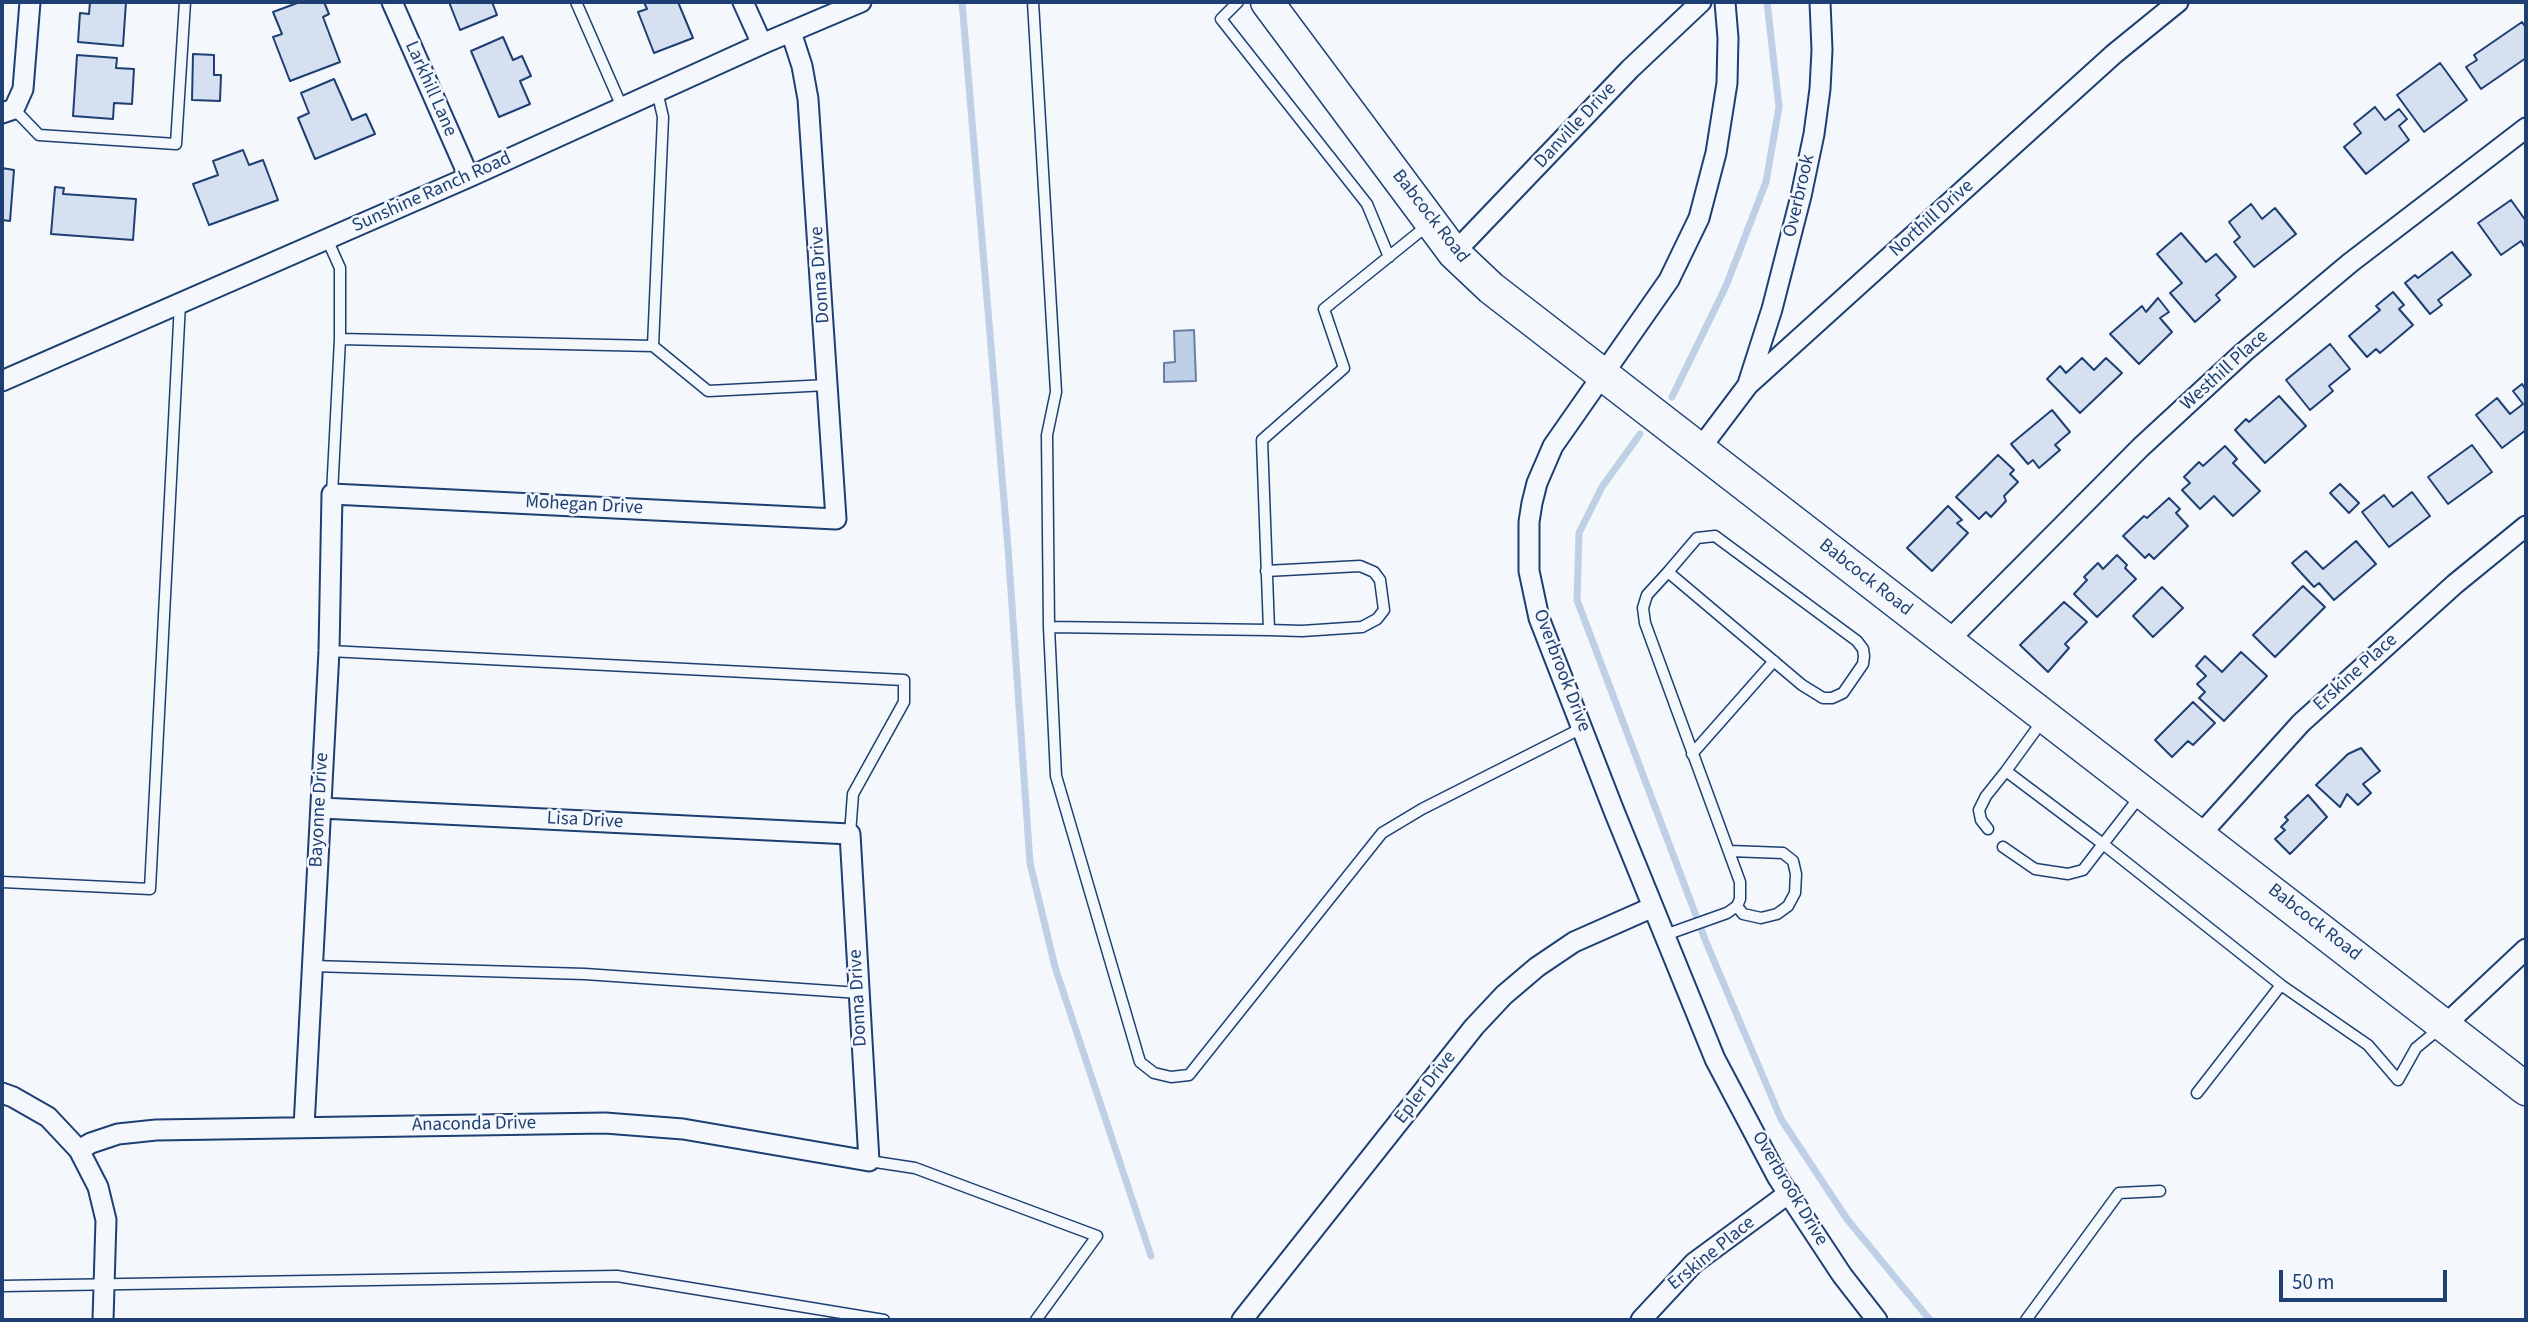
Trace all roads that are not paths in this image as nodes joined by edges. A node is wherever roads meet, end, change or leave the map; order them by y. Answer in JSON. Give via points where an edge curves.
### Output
{"nodes":[{"id":1,"x":30,"y":2,"type":"edge"},
{"id":2,"x":185,"y":2,"type":"edge"},
{"id":3,"x":392,"y":2,"type":"edge"},
{"id":4,"x":576,"y":2,"type":"edge"},
{"id":5,"x":743,"y":2,"type":"edge"},
{"id":6,"x":861,"y":2,"type":"edge"},
{"id":7,"x":1033,"y":2,"type":"edge"},
{"id":8,"x":1238,"y":2,"type":"edge"},
{"id":9,"x":1267,"y":2,"type":"edge"},
{"id":10,"x":1701,"y":2,"type":"edge"},
{"id":11,"x":1725,"y":2,"type":"edge"},
{"id":12,"x":1821,"y":2,"type":"edge"},
{"id":13,"x":2178,"y":2,"type":"edge"},
{"id":14,"x":791,"y":32,"type":"junction"},
{"id":15,"x":762,"y":44,"type":"junction"},
{"id":16,"x":657,"y":91,"type":"junction"},
{"id":17,"x":622,"y":107,"type":"junction"},
{"id":18,"x":8,"y":111,"type":"edge"},
{"id":19,"x":2526,"y":128,"type":"edge"},
{"id":20,"x":469,"y":177,"type":"junction"},
{"id":21,"x":1432,"y":222,"type":"junction"},
{"id":22,"x":327,"y":239,"type":"junction"},
{"id":23,"x":1454,"y":253,"type":"junction"},
{"id":24,"x":1389,"y":257,"type":"junction"},
{"id":25,"x":180,"y":303,"type":"junction"},
{"id":26,"x":340,"y":339,"type":"junction"},
{"id":27,"x":653,"y":346,"type":"junction"},
{"id":28,"x":1602,"y":374,"type":"junction"},
{"id":29,"x":2,"y":381,"type":"edge"},
{"id":30,"x":829,"y":385,"type":"junction"},
{"id":31,"x":1748,"y":385,"type":"junction"},
{"id":32,"x":1699,"y":450,"type":"junction"},
{"id":33,"x":332,"y":494,"type":"junction"},
{"id":34,"x":836,"y":519,"type":"joint"},
{"id":35,"x":2526,"y":526,"type":"edge"},
{"id":36,"x":1266,"y":570,"type":"junction"},
{"id":37,"x":1668,"y":572,"type":"junction"},
{"id":38,"x":1049,"y":627,"type":"junction"},
{"id":39,"x":1269,"y":630,"type":"junction"},
{"id":40,"x":1947,"y":642,"type":"junction"},
{"id":41,"x":329,"y":651,"type":"junction"},
{"id":42,"x":1774,"y":661,"type":"junction"},
{"id":43,"x":2045,"y":717,"type":"junction"},
{"id":44,"x":1582,"y":728,"type":"junction"},
{"id":45,"x":1692,"y":754,"type":"junction"},
{"id":46,"x":2006,"y":771,"type":"junction"},
{"id":47,"x":2143,"y":793,"type":"junction"},
{"id":48,"x":321,"y":808,"type":"junction"},
{"id":49,"x":1988,"y":830,"type":"dead end"},
{"id":50,"x":850,"y":834,"type":"junction"},
{"id":51,"x":2200,"y":835,"type":"junction"},
{"id":52,"x":2103,"y":844,"type":"junction"},
{"id":53,"x":2003,"y":847,"type":"dead end"},
{"id":54,"x":1730,"y":850,"type":"junction"},
{"id":55,"x":2,"y":882,"type":"edge"},
{"id":56,"x":1737,"y":906,"type":"junction"},
{"id":57,"x":1653,"y":907,"type":"junction"},
{"id":58,"x":1665,"y":935,"type":"junction"},
{"id":59,"x":2526,"y":949,"type":"edge"},
{"id":60,"x":312,"y":966,"type":"junction"},
{"id":61,"x":2281,"y":985,"type":"junction"},
{"id":62,"x":859,"y":993,"type":"junction"},
{"id":63,"x":2445,"y":1025,"type":"junction"},
{"id":64,"x":2526,"y":1089,"type":"edge"},
{"id":65,"x":2,"y":1093,"type":"edge"},
{"id":66,"x":2196,"y":1093,"type":"dead end"},
{"id":67,"x":304,"y":1127,"type":"junction"},
{"id":68,"x":79,"y":1150,"type":"junction"},
{"id":69,"x":869,"y":1161,"type":"junction"},
{"id":70,"x":2160,"y":1191,"type":"dead end"},
{"id":71,"x":1789,"y":1193,"type":"junction"},
{"id":72,"x":2,"y":1286,"type":"edge"},
{"id":73,"x":104,"y":1286,"type":"junction"},
{"id":74,"x":103,"y":1320,"type":"edge"},
{"id":75,"x":884,"y":1320,"type":"edge"},
{"id":76,"x":1036,"y":1320,"type":"edge"},
{"id":77,"x":1242,"y":1320,"type":"edge"},
{"id":78,"x":1641,"y":1320,"type":"edge"},
{"id":79,"x":1877,"y":1320,"type":"edge"},
{"id":80,"x":2025,"y":1320,"type":"edge"}],
"edges":[{"from":1,"to":18,"type":"street","via":[[23,89]]},
{"from":2,"to":18,"type":"lane","via":[[176,144],[39,135]]},
{"from":3,"to":20,"type":"street","name":"Larkhill Lane"},
{"from":4,"to":17,"type":"lane"},
{"from":5,"to":15,"type":"street"},
{"from":6,"to":14,"type":"street","name":"Sunshine Ranch Road"},
{"from":7,"to":38,"type":"lane","via":[[1056,392],[1047,435]]},
{"from":8,"to":24,"type":"lane","via":[[1222,19],[1367,204]]},
{"from":9,"to":21,"type":"main road","name":"Babcock Road"},
{"from":10,"to":23,"type":"street","name":"Danville Drive","via":[[1630,69]]},
{"from":11,"to":28,"type":"street","name":"Overbrook Drive","via":[[1727,83],[1699,218],[1669,280]]},
{"from":12,"to":31,"type":"street","name":"Overbrook","via":[[1820,89],[1814,134]]},
{"from":13,"to":31,"type":"street","name":"Northill Drive","via":[[2114,54]]},
{"from":14,"to":15,"type":"street","name":"Sunshine Ranch Road"},
{"from":14,"to":30,"type":"street","name":"Donna Drive","via":[[808,99]]},
{"from":15,"to":16,"type":"street","name":"Sunshine Ranch Road"},
{"from":16,"to":17,"type":"street","name":"Sunshine Ranch Road"},
{"from":16,"to":27,"type":"lane","via":[[663,117]]},
{"from":17,"to":20,"type":"street","name":"Sunshine Ranch Road"},
{"from":19,"to":40,"type":"street","name":"Westhill Place","via":[[2350,263],[2245,352],[2141,447]]},
{"from":20,"to":22,"type":"street","name":"Sunshine Ranch Road"},
{"from":21,"to":23,"type":"main road","name":"Babcock Road"},
{"from":21,"to":24,"type":"lane"},
{"from":22,"to":25,"type":"street","name":"Sunshine Ranch Road"},
{"from":22,"to":26,"type":"lane","via":[[340,268]]},
{"from":23,"to":28,"type":"main road","name":"Babcock Road","via":[[1491,288]]},
{"from":24,"to":36,"type":"lane","via":[[1324,309],[1344,368],[1262,440]]},
{"from":25,"to":29,"type":"street","name":"Sunshine Ranch Road"},
{"from":25,"to":55,"type":"lane","via":[[150,889]]},
{"from":26,"to":27,"type":"lane"},
{"from":26,"to":33,"type":"lane"},
{"from":27,"to":30,"type":"lane","via":[[708,391]]},
{"from":28,"to":32,"type":"main road","name":"Babcock Road"},
{"from":28,"to":44,"type":"street","name":"Overbrook Drive","via":[[1553,446],[1537,483],[1529,523],[1529,570],[1539,618]]},
{"from":30,"to":34,"type":"street","name":"Donna Drive"},
{"from":31,"to":32,"type":"street","name":"Northill Drive"},
{"from":32,"to":40,"type":"main road","name":"Babcock Road"},
{"from":33,"to":34,"type":"street","name":"Mohegan Drive"},
{"from":33,"to":41,"type":"street","name":"Bayonne Drive"},
{"from":35,"to":51,"type":"street","name":"Erskine Place","via":[[2301,723]]},
{"from":36,"to":39,"type":"lane"},
{"from":36,"to":39,"type":"lane","via":[[1360,566],[1380,580],[1384,610],[1362,627]]},
{"from":37,"to":42,"type":"lane"},
{"from":37,"to":42,"type":"lane","via":[[1697,538],[1715,536],[1857,641],[1864,656],[1843,693],[1832,698],[1823,698],[1802,685]]},
{"from":37,"to":45,"type":"lane","via":[[1647,595],[1643,608]]},
{"from":38,"to":39,"type":"lane"},
{"from":38,"to":44,"type":"lane","via":[[1056,776],[1140,1062],[1154,1073],[1171,1077],[1189,1075],[1382,833]]},
{"from":40,"to":43,"type":"main road","name":"Babcock Road"},
{"from":41,"to":48,"type":"street","name":"Bayonne Drive"},
{"from":41,"to":50,"type":"lane","via":[[904,680],[904,702],[853,794]]},
{"from":42,"to":45,"type":"lane"},
{"from":43,"to":46,"type":"lane"},
{"from":43,"to":47,"type":"main road","name":"Babcock Road"},
{"from":44,"to":57,"type":"street","name":"Overbrook Drive"},
{"from":45,"to":54,"type":"lane"},
{"from":46,"to":49,"type":"lane","via":[[1979,810]]},
{"from":46,"to":52,"type":"lane"},
{"from":47,"to":51,"type":"main road","name":"Babcock Road"},
{"from":47,"to":52,"type":"lane"},
{"from":48,"to":50,"type":"street","name":"Lisa Drive"},
{"from":48,"to":60,"type":"street","name":"Bayonne Drive"},
{"from":50,"to":62,"type":"street","name":"Donna Drive"},
{"from":51,"to":63,"type":"main road","name":"Babcock Road"},
{"from":52,"to":53,"type":"lane","via":[[2083,870],[2068,874],[2035,869]]},
{"from":52,"to":61,"type":"lane"},
{"from":54,"to":56,"type":"lane","via":[[1740,882]]},
{"from":54,"to":56,"type":"lane","via":[[1783,853],[1793,860],[1796,874],[1795,893],[1777,914],[1761,918],[1744,914]]},
{"from":56,"to":58,"type":"lane"},
{"from":57,"to":58,"type":"street","name":"Overbrook Drive"},
{"from":57,"to":77,"type":"street","name":"Epler Drive","via":[[1574,942],[1504,995]]},
{"from":58,"to":71,"type":"street","name":"Overbrook Drive","via":[[1715,1059]]},
{"from":59,"to":63,"type":"street"},
{"from":60,"to":62,"type":"lane","via":[[585,974]]},
{"from":60,"to":67,"type":"street","name":"Bayonne Drive"},
{"from":61,"to":63,"type":"lane","via":[[2368,1045],[2398,1080],[2416,1048]]},
{"from":61,"to":66,"type":"lane"},
{"from":62,"to":69,"type":"street","name":"Donna Drive"},
{"from":63,"to":64,"type":"main road","name":"Babcock Road"},
{"from":65,"to":68,"type":"street","via":[[48,1117]]},
{"from":67,"to":68,"type":"street","name":"Anaconda Drive","via":[[143,1131],[118,1134]]},
{"from":67,"to":69,"type":"street","name":"Anaconda Drive","via":[[605,1123],[683,1129]]},
{"from":68,"to":73,"type":"street","via":[[98,1187],[106,1220]]},
{"from":69,"to":76,"type":"lane","via":[[915,1168],[1097,1236]]},
{"from":70,"to":80,"type":"lane","via":[[2119,1193]]},
{"from":71,"to":78,"type":"street","name":"Erskine Place","via":[[1694,1263]]},
{"from":71,"to":79,"type":"street","name":"Overbrook Drive"},
{"from":72,"to":73,"type":"lane"},
{"from":73,"to":74,"type":"street"},
{"from":73,"to":75,"type":"lane","via":[[617,1276]]}]}
